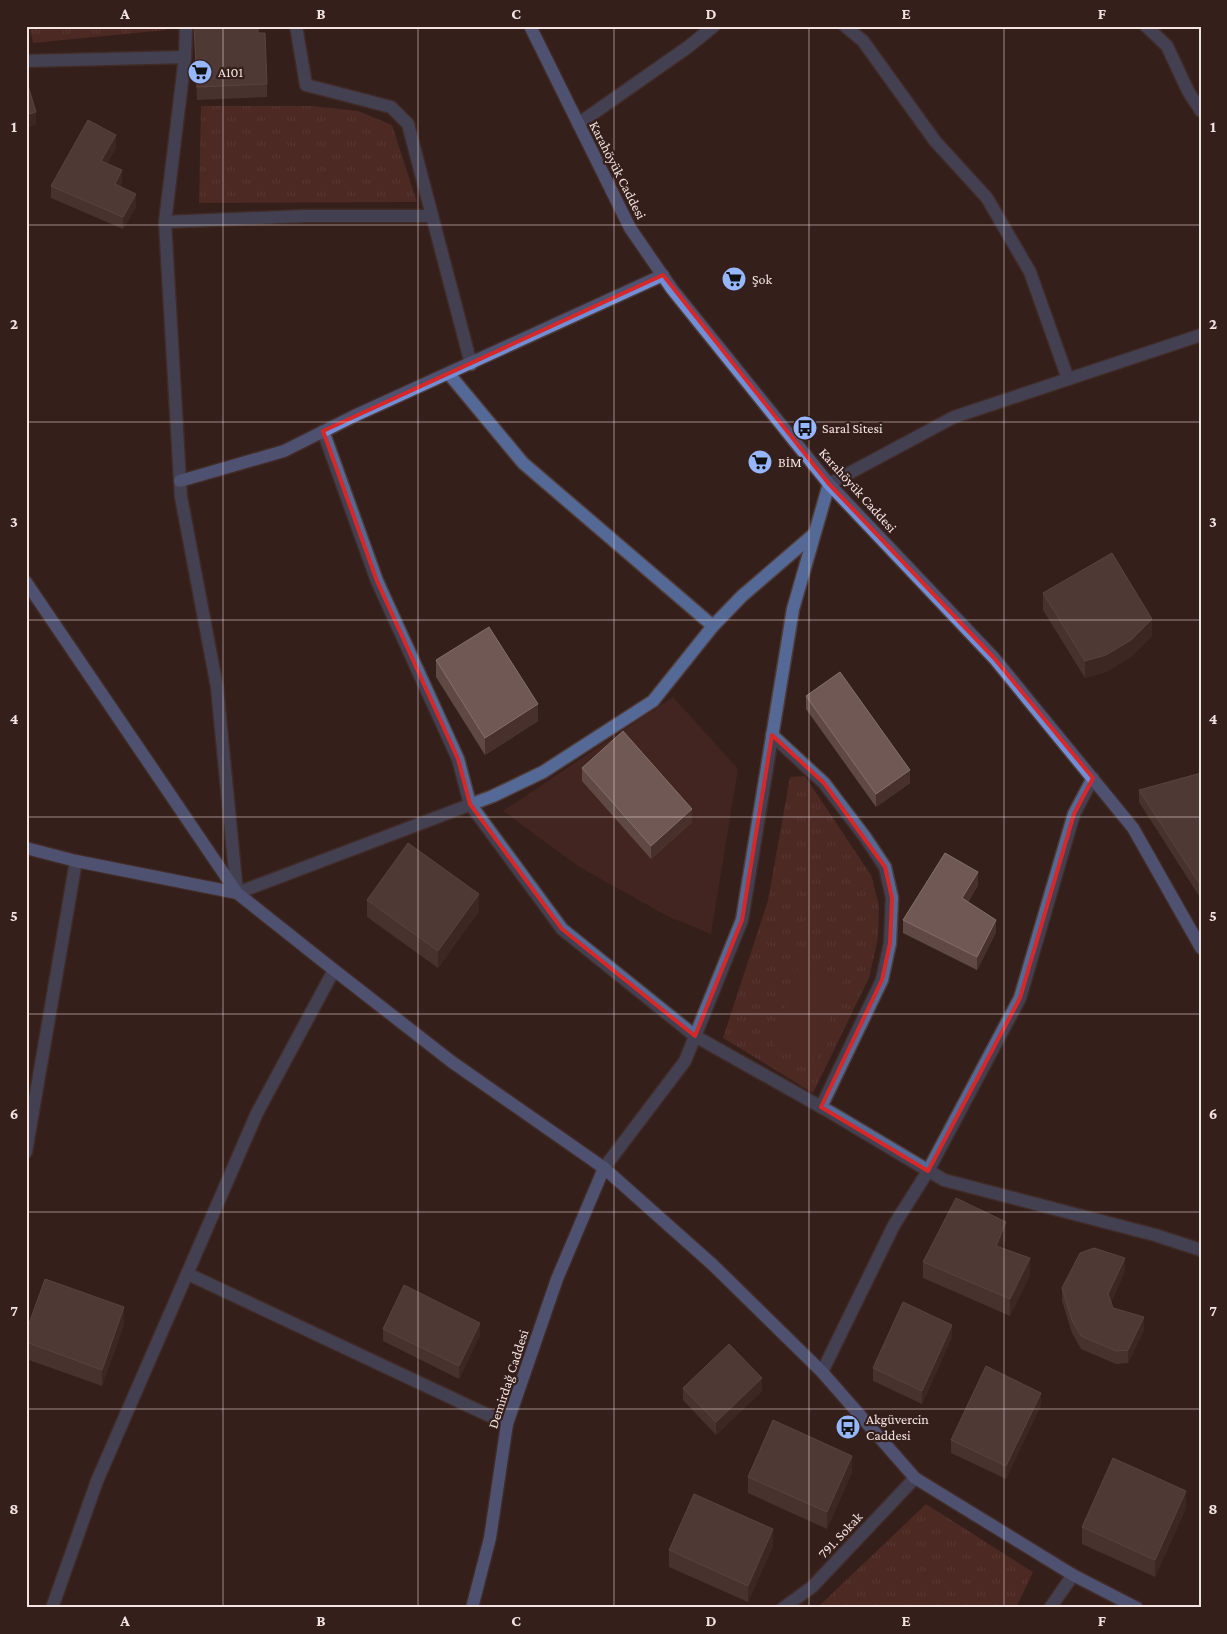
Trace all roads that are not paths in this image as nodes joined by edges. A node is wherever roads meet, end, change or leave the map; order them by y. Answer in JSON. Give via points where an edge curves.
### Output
{"nodes":[{"id":1,"x":186,"y":26,"type":"edge"},
{"id":2,"x":296,"y":26,"type":"edge"},
{"id":3,"x":530,"y":26,"type":"edge"},
{"id":4,"x":714,"y":26,"type":"edge"},
{"id":5,"x":844,"y":26,"type":"edge"},
{"id":6,"x":1146,"y":26,"type":"edge"},
{"id":7,"x":185,"y":57,"type":"junction"},
{"id":8,"x":26,"y":60,"type":"edge"},
{"id":9,"x":1201,"y":111,"type":"edge"},
{"id":10,"x":578,"y":124,"type":"junction"},
{"id":11,"x":432,"y":216,"type":"junction"},
{"id":12,"x":165,"y":222,"type":"junction"},
{"id":13,"x":663,"y":275,"type":"junction"},
{"id":14,"x":1201,"y":335,"type":"edge"},
{"id":15,"x":471,"y":364,"type":"junction"},
{"id":16,"x":448,"y":374,"type":"junction"},
{"id":17,"x":1068,"y":379,"type":"junction"},
{"id":18,"x":323,"y":431,"type":"junction"},
{"id":19,"x":180,"y":481,"type":"junction"},
{"id":20,"x":829,"y":484,"type":"junction"},
{"id":21,"x":814,"y":534,"type":"junction"},
{"id":22,"x":26,"y":582,"type":"edge"},
{"id":23,"x":713,"y":626,"type":"junction"},
{"id":24,"x":772,"y":734,"type":"junction"},
{"id":25,"x":1093,"y":778,"type":"junction"},
{"id":26,"x":470,"y":804,"type":"junction"},
{"id":27,"x":26,"y":848,"type":"edge"},
{"id":28,"x":76,"y":861,"type":"junction"},
{"id":29,"x":238,"y":892,"type":"junction"},
{"id":30,"x":1201,"y":948,"type":"edge"},
{"id":31,"x":334,"y":970,"type":"junction"},
{"id":32,"x":695,"y":1036,"type":"junction"},
{"id":33,"x":821,"y":1107,"type":"junction"},
{"id":34,"x":26,"y":1152,"type":"edge"},
{"id":35,"x":604,"y":1168,"type":"junction"},
{"id":36,"x":928,"y":1171,"type":"junction"},
{"id":37,"x":1201,"y":1250,"type":"edge"},
{"id":38,"x":188,"y":1274,"type":"junction"},
{"id":39,"x":822,"y":1372,"type":"junction"},
{"id":40,"x":507,"y":1424,"type":"junction"},
{"id":41,"x":914,"y":1478,"type":"junction"},
{"id":42,"x":1073,"y":1575,"type":"junction"},
{"id":43,"x":52,"y":1608,"type":"edge"},
{"id":44,"x":472,"y":1608,"type":"edge"},
{"id":45,"x":783,"y":1608,"type":"edge"},
{"id":46,"x":1050,"y":1608,"type":"edge"},
{"id":47,"x":1136,"y":1608,"type":"edge"}],
"edges":[{"from":1,"to":7,"type":"street"},
{"from":2,"to":11,"type":"street","via":[[306,85],[391,107],[408,124]]},
{"from":3,"to":10,"type":"street","name":"Karahöyük Caddesi"},
{"from":4,"to":10,"type":"street"},
{"from":5,"to":17,"type":"street","via":[[863,41],[935,141],[987,198],[1030,272]]},
{"from":6,"to":9,"type":"street","via":[[1167,46]]},
{"from":7,"to":8,"type":"street"},
{"from":7,"to":12,"type":"street"},
{"from":10,"to":13,"type":"street","name":"Karahöyük Caddesi","via":[[630,228]]},
{"from":11,"to":12,"type":"street","via":[[305,216]]},
{"from":11,"to":15,"type":"street"},
{"from":12,"to":19,"type":"street"},
{"from":13,"to":15,"type":"street"},
{"from":13,"to":20,"type":"street","name":"Karahöyük Caddesi"},
{"from":14,"to":17,"type":"street"},
{"from":15,"to":16,"type":"street"},
{"from":16,"to":18,"type":"street"},
{"from":16,"to":23,"type":"street","via":[[523,463]]},
{"from":17,"to":20,"type":"street","via":[[954,417]]},
{"from":18,"to":19,"type":"street","via":[[284,451]]},
{"from":18,"to":26,"type":"street","via":[[377,581],[458,759]]},
{"from":19,"to":29,"type":"street","via":[[217,687]]},
{"from":20,"to":21,"type":"street"},
{"from":20,"to":25,"type":"street","name":"Karahöyük Caddesi","via":[[994,658]]},
{"from":21,"to":23,"type":"street","via":[[742,596]]},
{"from":21,"to":24,"type":"street","via":[[793,609]]},
{"from":22,"to":29,"type":"street"},
{"from":23,"to":26,"type":"street","via":[[653,701],[543,772]]},
{"from":24,"to":32,"type":"street","via":[[742,920]]},
{"from":24,"to":33,"type":"street","via":[[824,783],[865,837],[885,867],[892,898],[890,943],[882,980]]},
{"from":25,"to":30,"type":"street","name":"Karahöyük Caddesi","via":[[1133,828]]},
{"from":25,"to":36,"type":"street","via":[[1074,814],[1020,998]]},
{"from":26,"to":29,"type":"street"},
{"from":26,"to":32,"type":"street","via":[[562,929]]},
{"from":27,"to":28,"type":"street"},
{"from":28,"to":29,"type":"street"},
{"from":28,"to":34,"type":"street"},
{"from":29,"to":31,"type":"street"},
{"from":31,"to":35,"type":"street","via":[[452,1062]]},
{"from":31,"to":38,"type":"street","via":[[257,1114]]},
{"from":32,"to":33,"type":"street"},
{"from":32,"to":35,"type":"street","via":[[685,1061]]},
{"from":33,"to":36,"type":"street"},
{"from":35,"to":39,"type":"street","via":[[713,1266]]},
{"from":35,"to":40,"type":"street","name":"Demirdağ Caddesi","via":[[557,1279]]},
{"from":36,"to":37,"type":"street","via":[[944,1180]]},
{"from":36,"to":39,"type":"street","via":[[894,1225]]},
{"from":38,"to":40,"type":"street"},
{"from":38,"to":43,"type":"street","via":[[97,1481]]},
{"from":39,"to":41,"type":"street"},
{"from":40,"to":44,"type":"street","name":"Demirdağ Caddesi","via":[[490,1538]]},
{"from":41,"to":42,"type":"street"},
{"from":41,"to":45,"type":"street","name":"791. Sokak","via":[[812,1587]]},
{"from":42,"to":46,"type":"street"},
{"from":42,"to":47,"type":"street"}]}
